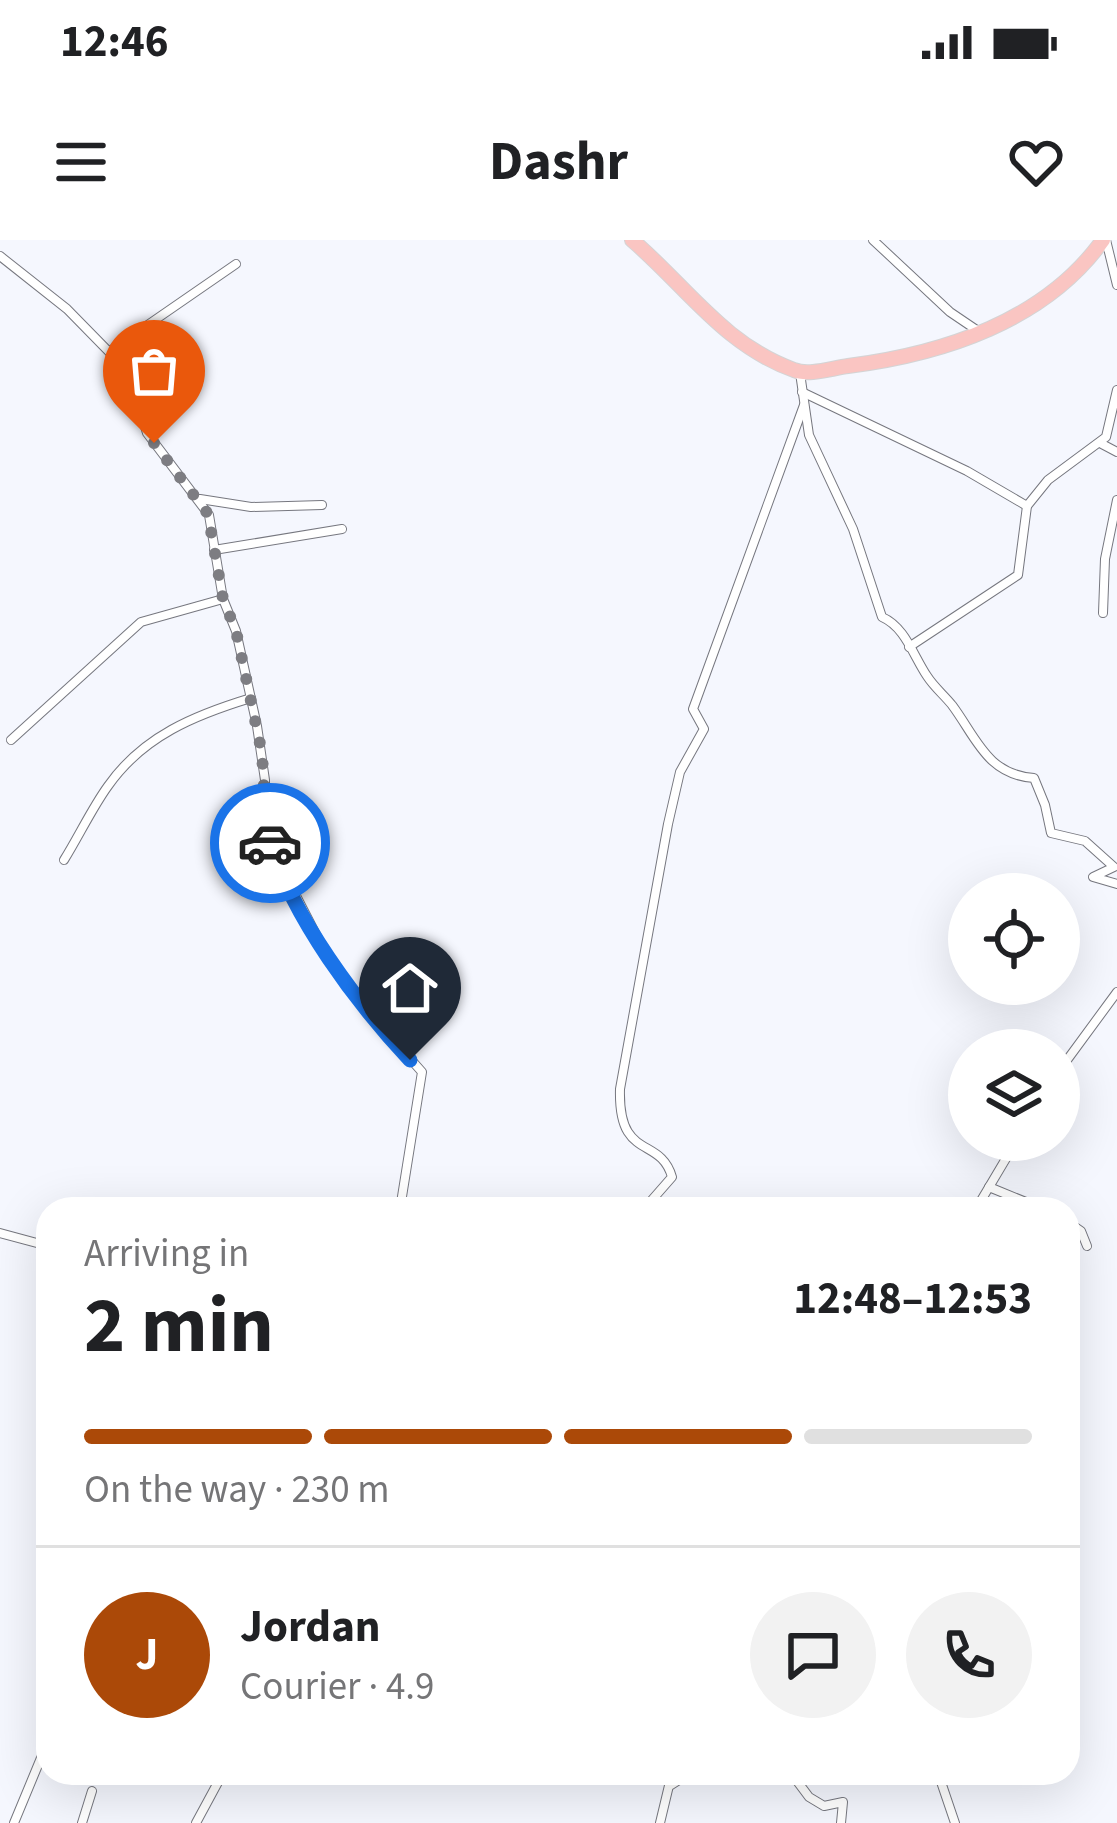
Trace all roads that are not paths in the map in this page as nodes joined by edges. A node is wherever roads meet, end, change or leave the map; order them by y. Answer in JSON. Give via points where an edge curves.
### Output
{"nodes":[{"id":1,"x":632,"y":240,"type":"edge"},
{"id":2,"x":873,"y":240,"type":"edge"},
{"id":3,"x":1105,"y":240,"type":"edge"},
{"id":4,"x":0,"y":256,"type":"edge"},
{"id":5,"x":236,"y":264,"type":"dead end"},
{"id":6,"x":1117,"y":285,"type":"edge"},
{"id":7,"x":981,"y":333,"type":"junction"},
{"id":8,"x":110,"y":351,"type":"junction"},
{"id":9,"x":800,"y":373,"type":"junction"},
{"id":10,"x":1117,"y":390,"type":"edge"},
{"id":11,"x":802,"y":392,"type":"junction"},
{"id":12,"x":804,"y":405,"type":"junction"},
{"id":13,"x":1100,"y":443,"type":"junction"},
{"id":14,"x":1117,"y":452,"type":"edge"},
{"id":15,"x":199,"y":498,"type":"junction"},
{"id":16,"x":1117,"y":500,"type":"edge"},
{"id":17,"x":322,"y":505,"type":"dead end"},
{"id":18,"x":1027,"y":506,"type":"junction"},
{"id":19,"x":342,"y":529,"type":"dead end"},
{"id":20,"x":214,"y":550,"type":"junction"},
{"id":21,"x":223,"y":599,"type":"junction"},
{"id":22,"x":1103,"y":614,"type":"dead end"},
{"id":23,"x":909,"y":646,"type":"junction"},
{"id":24,"x":251,"y":698,"type":"junction"},
{"id":25,"x":11,"y":740,"type":"dead end"},
{"id":26,"x":64,"y":860,"type":"dead end"},
{"id":27,"x":1117,"y":884,"type":"edge"},
{"id":28,"x":1117,"y":992,"type":"edge"},
{"id":29,"x":1080,"y":1042,"type":"edge"},
{"id":30,"x":1004,"y":1161,"type":"edge"},
{"id":31,"x":989,"y":1186,"type":"junction"},
{"id":32,"x":402,"y":1197,"type":"edge"},
{"id":33,"x":654,"y":1197,"type":"edge"},
{"id":34,"x":983,"y":1197,"type":"edge"},
{"id":35,"x":1015,"y":1197,"type":"edge"},
{"id":36,"x":1080,"y":1230,"type":"edge"},
{"id":37,"x":0,"y":1233,"type":"edge"},
{"id":38,"x":36,"y":1243,"type":"edge"},
{"id":39,"x":1087,"y":1246,"type":"dead end"},
{"id":40,"x":36,"y":1770,"type":"edge"},
{"id":41,"x":217,"y":1785,"type":"edge"},
{"id":42,"x":670,"y":1785,"type":"edge"},
{"id":43,"x":800,"y":1785,"type":"edge"},
{"id":44,"x":942,"y":1785,"type":"edge"},
{"id":45,"x":92,"y":1791,"type":"dead end"},
{"id":46,"x":14,"y":1823,"type":"edge"},
{"id":47,"x":82,"y":1823,"type":"edge"},
{"id":48,"x":196,"y":1823,"type":"edge"},
{"id":49,"x":660,"y":1823,"type":"edge"},
{"id":50,"x":841,"y":1823,"type":"edge"},
{"id":51,"x":956,"y":1823,"type":"edge"}],
"edges":[{"from":1,"to":9,"type":"main road","via":[[724,331]]},
{"from":2,"to":7,"type":"street"},
{"from":3,"to":6,"type":"street"},
{"from":3,"to":7,"type":"main road","via":[[1051,294]]},
{"from":4,"to":8,"type":"street"},
{"from":5,"to":8,"type":"street"},
{"from":7,"to":9,"type":"main road","via":[[914,354]]},
{"from":8,"to":15,"type":"street","via":[[147,433]]},
{"from":9,"to":11,"type":"street"},
{"from":10,"to":13,"type":"street"},
{"from":11,"to":12,"type":"street"},
{"from":11,"to":18,"type":"street"},
{"from":12,"to":23,"type":"street","via":[[881,616],[896,623]]},
{"from":12,"to":33,"type":"street","via":[[693,709],[704,729],[680,772],[654,887],[620,1118],[668,1166],[672,1177]]},
{"from":13,"to":14,"type":"street"},
{"from":13,"to":18,"type":"street"},
{"from":15,"to":17,"type":"street","via":[[251,507]]},
{"from":15,"to":20,"type":"street"},
{"from":16,"to":22,"type":"street"},
{"from":18,"to":23,"type":"street","via":[[1018,575]]},
{"from":19,"to":20,"type":"street"},
{"from":20,"to":21,"type":"street"},
{"from":21,"to":24,"type":"street"},
{"from":21,"to":25,"type":"street","via":[[141,622]]},
{"from":23,"to":27,"type":"street","via":[[981,750],[1013,777],[1034,778],[1051,833],[1085,841],[1114,867],[1093,878]]},
{"from":24,"to":26,"type":"street","via":[[194,715],[139,754],[107,786]]},
{"from":24,"to":32,"type":"street","via":[[266,826],[281,870],[353,994],[422,1072]]},
{"from":28,"to":29,"type":"street"},
{"from":30,"to":31,"type":"street"},
{"from":31,"to":34,"type":"street"},
{"from":31,"to":35,"type":"street"},
{"from":36,"to":39,"type":"street"},
{"from":37,"to":38,"type":"street"},
{"from":40,"to":46,"type":"street"},
{"from":41,"to":48,"type":"street"},
{"from":42,"to":49,"type":"street"},
{"from":43,"to":50,"type":"street","via":[[824,1806],[843,1802]]},
{"from":44,"to":51,"type":"street"},
{"from":45,"to":47,"type":"street"}]}
